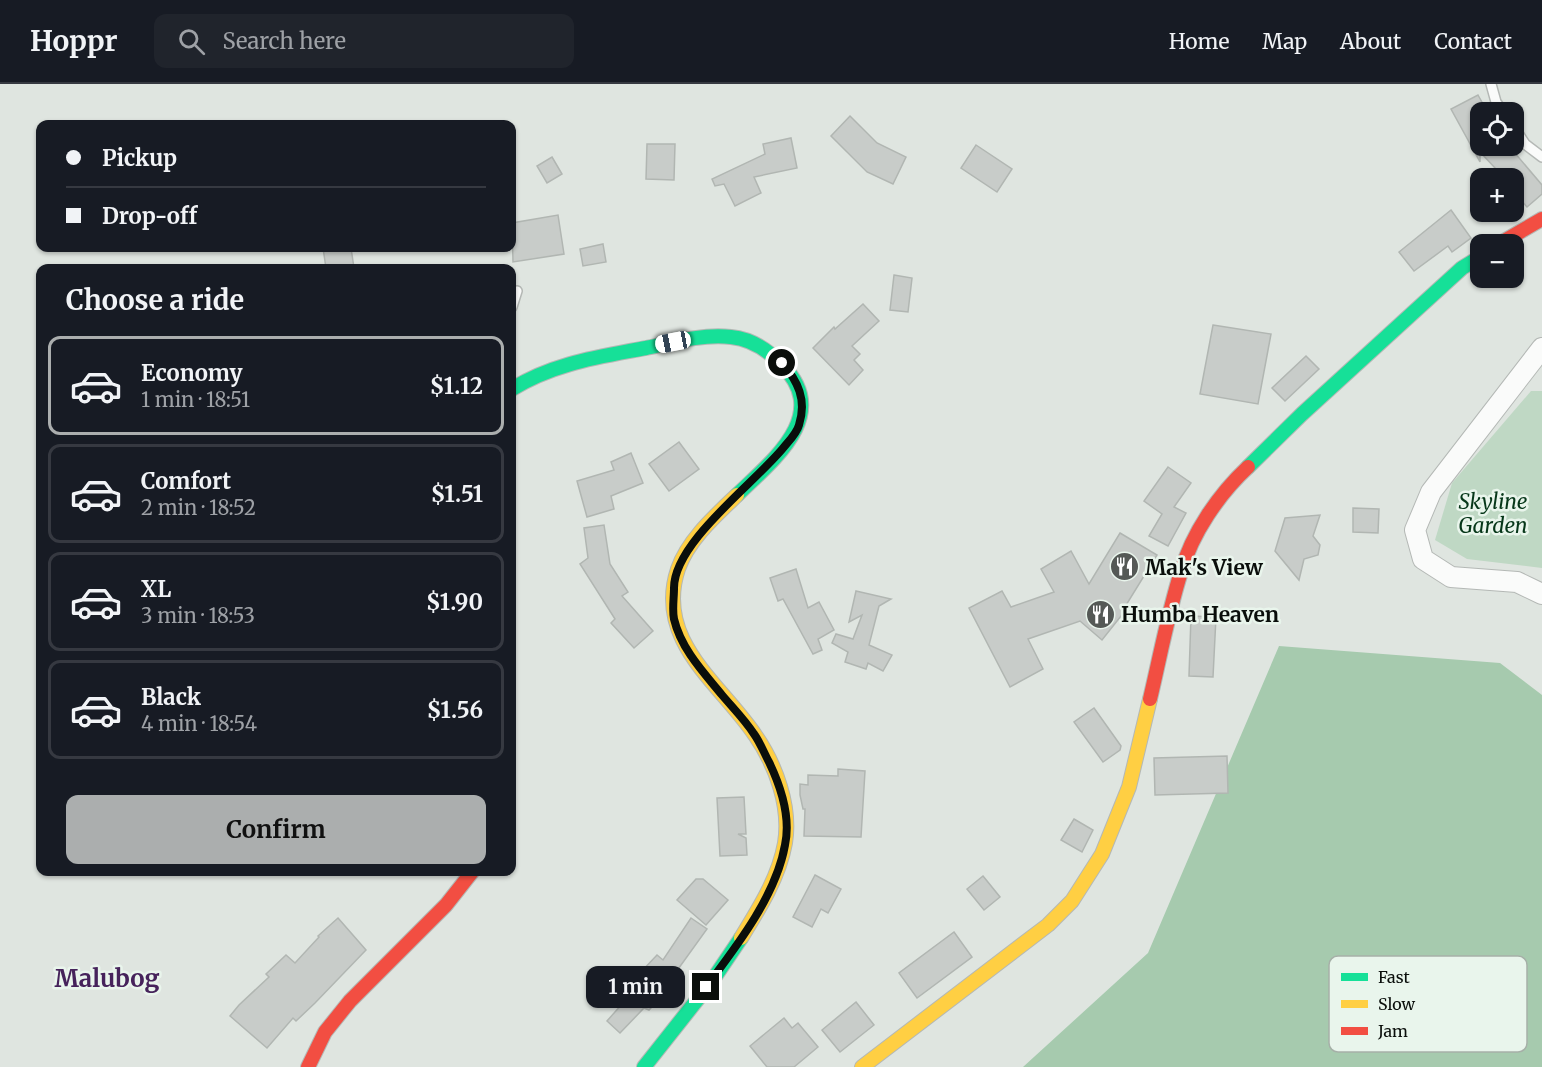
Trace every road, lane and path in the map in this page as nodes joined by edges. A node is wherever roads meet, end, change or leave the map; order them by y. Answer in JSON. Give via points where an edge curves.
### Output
{"nodes":[{"id":1,"x":1491,"y":84,"type":"edge"},
{"id":2,"x":1496,"y":102,"type":"edge"},
{"id":3,"x":1524,"y":142,"type":"edge"},
{"id":4,"x":1542,"y":156,"type":"edge"},
{"id":5,"x":1542,"y":219,"type":"edge"},
{"id":6,"x":1517,"y":234,"type":"edge"},
{"id":7,"x":1470,"y":263,"type":"edge"},
{"id":8,"x":517,"y":291,"type":"dead end"},
{"id":9,"x":516,"y":294,"type":"edge"},
{"id":10,"x":1542,"y":348,"type":"edge"},
{"id":11,"x":516,"y":387,"type":"edge"},
{"id":12,"x":1542,"y":594,"type":"edge"},
{"id":13,"x":469,"y":876,"type":"edge"},
{"id":14,"x":308,"y":1067,"type":"edge"},
{"id":15,"x":644,"y":1067,"type":"edge"},
{"id":16,"x":862,"y":1067,"type":"edge"}],
"edges":[{"from":1,"to":2,"type":"lane"},
{"from":3,"to":4,"type":"lane"},
{"from":5,"to":6,"type":"main road"},
{"from":7,"to":16,"type":"main road","via":[[1234,480],[1199,530],[1181,570],[1129,787],[1102,854],[1071,901],[1048,925]]},
{"from":8,"to":9,"type":"lane"},
{"from":10,"to":12,"type":"street","via":[[1431,492],[1414,530],[1423,559],[1451,577],[1516,582]]},
{"from":11,"to":15,"type":"main road","via":[[544,371],[574,361],[721,336],[748,339],[763,349],[794,377],[800,393],[799,427],[777,456],[685,552],[674,583],[674,618],[683,644],[756,735],[778,781],[786,815],[786,845],[775,879],[743,938]]},
{"from":13,"to":14,"type":"main road","via":[[409,944],[350,1001],[325,1032]]}]}
